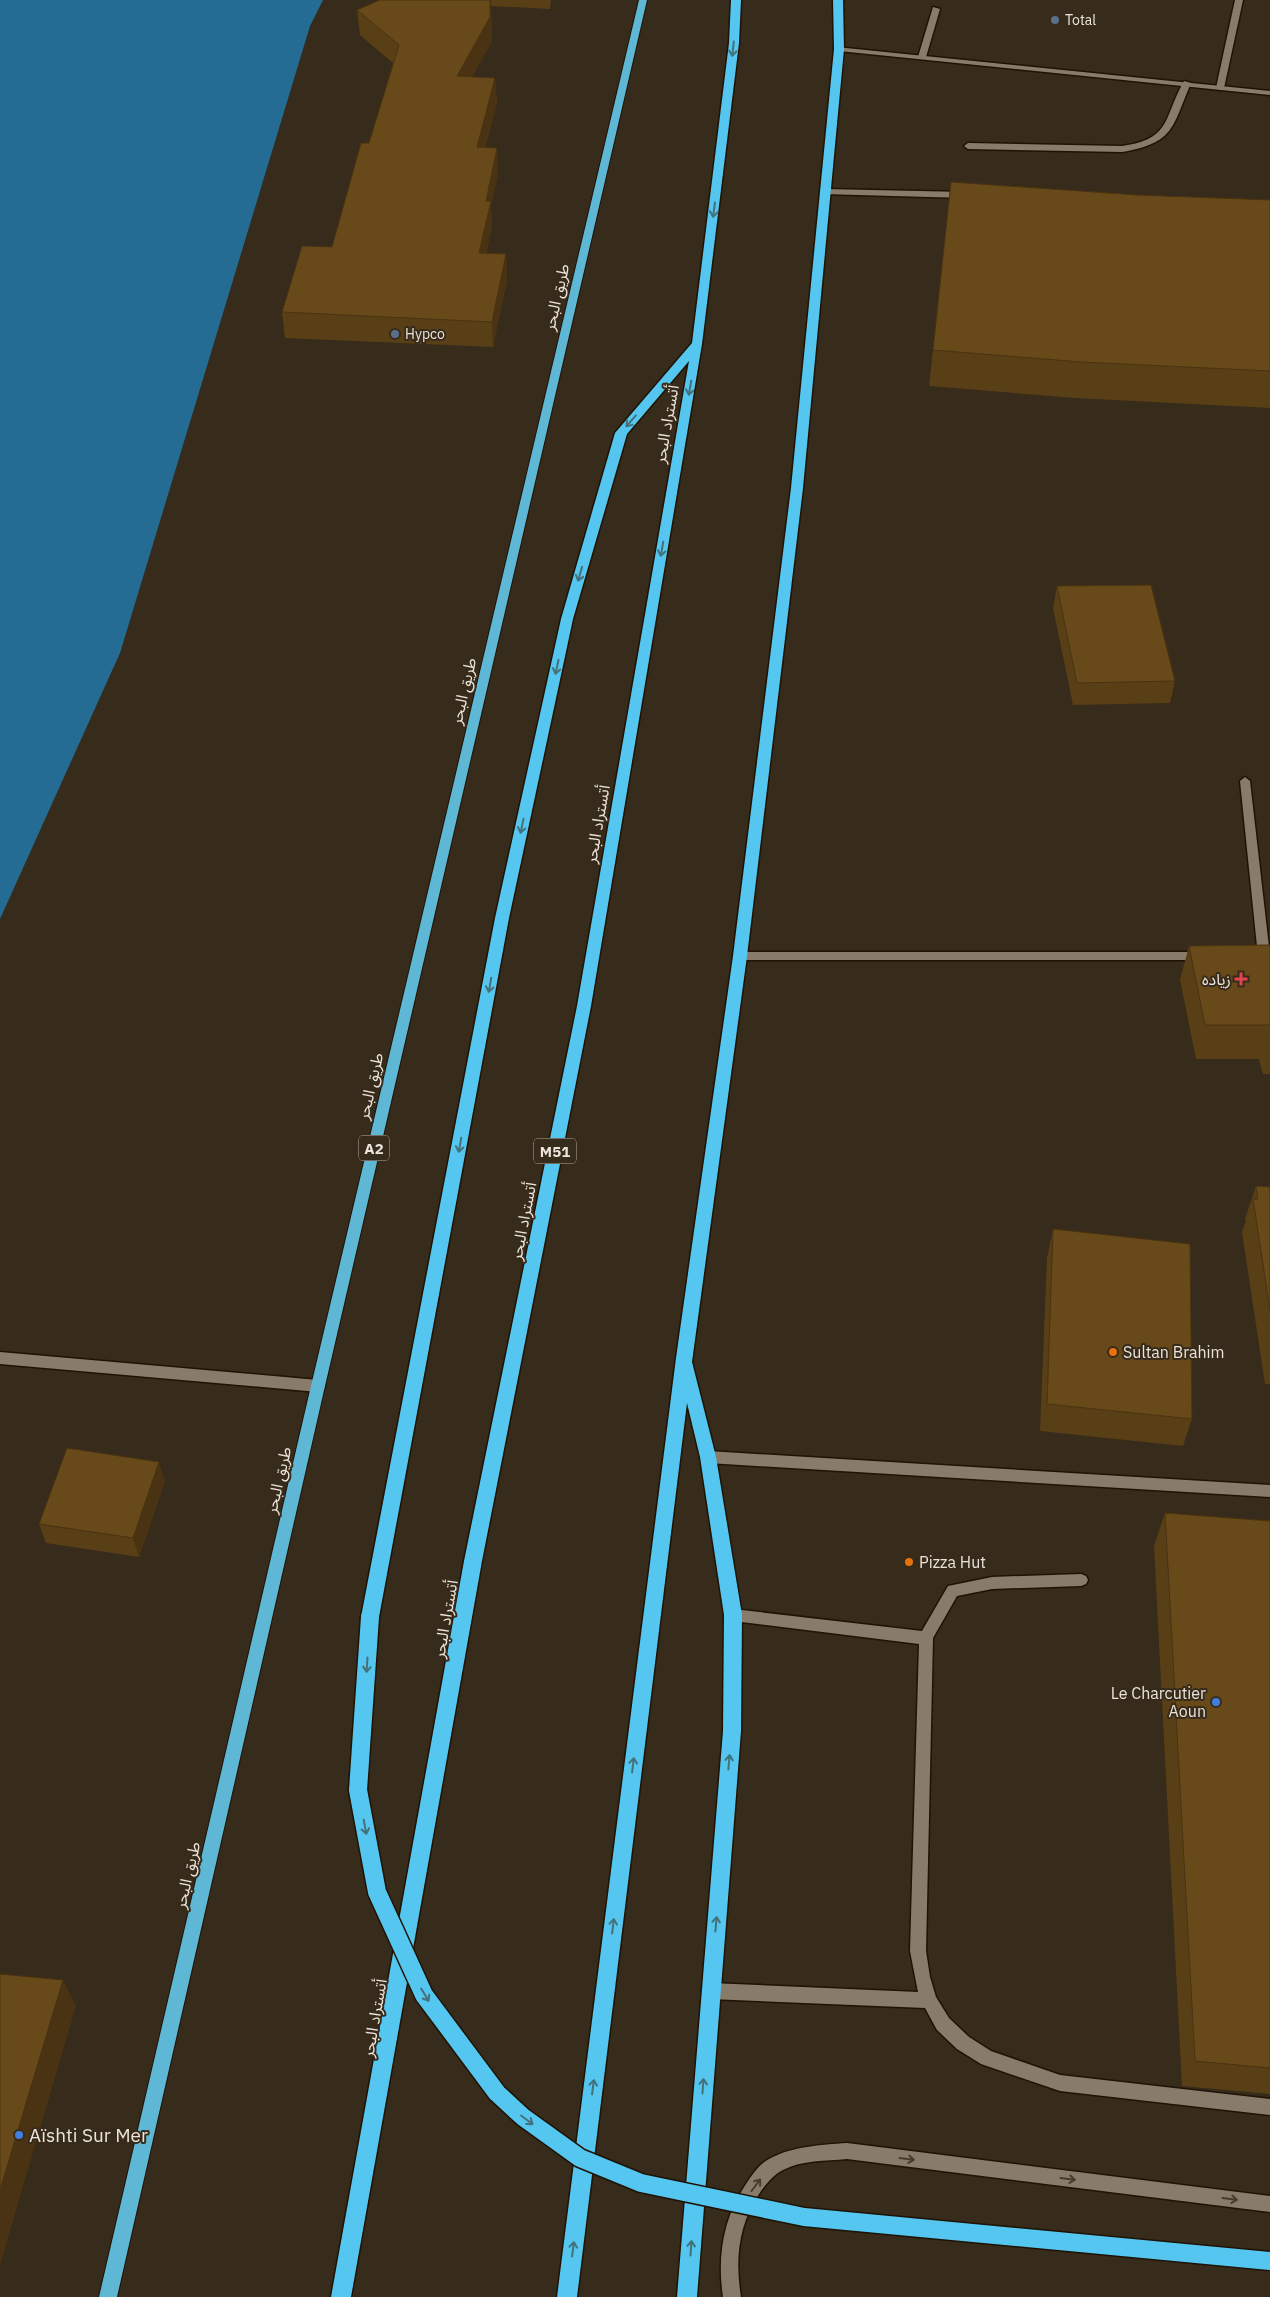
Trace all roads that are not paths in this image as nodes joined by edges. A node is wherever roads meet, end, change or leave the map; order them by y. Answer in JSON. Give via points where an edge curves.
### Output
{"nodes":[{"id":1,"x":644,"y":0,"type":"edge"},
{"id":2,"x":736,"y":0,"type":"edge"},
{"id":3,"x":838,"y":0,"type":"edge"},
{"id":4,"x":1239,"y":0,"type":"edge"},
{"id":5,"x":936,"y":9,"type":"dead end"},
{"id":6,"x":839,"y":49,"type":"junction"},
{"id":7,"x":922,"y":58,"type":"junction"},
{"id":8,"x":1187,"y":83,"type":"junction"},
{"id":9,"x":1220,"y":88,"type":"junction"},
{"id":10,"x":1270,"y":93,"type":"edge"},
{"id":11,"x":968,"y":146,"type":"dead end"},
{"id":12,"x":825,"y":192,"type":"junction"},
{"id":13,"x":973,"y":195,"type":"edge"},
{"id":14,"x":697,"y":344,"type":"junction"},
{"id":15,"x":1245,"y":781,"type":"dead end"},
{"id":16,"x":740,"y":956,"type":"junction"},
{"id":17,"x":1214,"y":956,"type":"edge"},
{"id":18,"x":1263,"y":956,"type":"edge"},
{"id":19,"x":0,"y":1358,"type":"edge"},
{"id":20,"x":684,"y":1358,"type":"junction"},
{"id":21,"x":318,"y":1386,"type":"junction"},
{"id":22,"x":708,"y":1457,"type":"junction"},
{"id":23,"x":1270,"y":1491,"type":"edge"},
{"id":24,"x":1081,"y":1580,"type":"dead end"},
{"id":25,"x":733,"y":1615,"type":"junction"},
{"id":26,"x":926,"y":1638,"type":"junction"},
{"id":27,"x":710,"y":1991,"type":"junction"},
{"id":28,"x":929,"y":2000,"type":"junction"},
{"id":29,"x":1270,"y":2107,"type":"edge"},
{"id":30,"x":1270,"y":2204,"type":"edge"},
{"id":31,"x":1270,"y":2261,"type":"edge"},
{"id":32,"x":108,"y":2297,"type":"edge"},
{"id":33,"x":341,"y":2297,"type":"edge"},
{"id":34,"x":567,"y":2297,"type":"edge"},
{"id":35,"x":687,"y":2297,"type":"edge"},
{"id":36,"x":732,"y":2297,"type":"edge"}],
"edges":[{"from":1,"to":21,"type":"highway","name":"طريق البحر","number":"A2"},
{"from":2,"to":14,"type":"highway","name":"أتستراد البحر","number":"M51","one_way":true,"via":[[734,43]]},
{"from":3,"to":6,"type":"highway"},
{"from":4,"to":9,"type":"street"},
{"from":5,"to":7,"type":"street"},
{"from":6,"to":7,"type":"street"},
{"from":6,"to":12,"type":"highway"},
{"from":7,"to":8,"type":"street"},
{"from":8,"to":9,"type":"street"},
{"from":8,"to":11,"type":"street","via":[[1162,134],[1139,146],[1122,149]]},
{"from":9,"to":10,"type":"street"},
{"from":12,"to":13,"type":"street"},
{"from":12,"to":16,"type":"highway","via":[[797,488]]},
{"from":14,"to":31,"type":"highway","one_way":true,"bridge":true,"via":[[620,434],[567,619],[502,918],[370,1617],[358,1790],[377,1892],[424,1995],[497,2093],[523,2117],[580,2158],[641,2183],[804,2218]]},
{"from":14,"to":33,"type":"highway","name":"أتستراد البحر","number":"M51","one_way":true,"via":[[584,1006],[473,1561]]},
{"from":15,"to":18,"type":"street"},
{"from":16,"to":17,"type":"street"},
{"from":16,"to":20,"type":"highway"},
{"from":19,"to":21,"type":"street"},
{"from":20,"to":22,"type":"highway"},
{"from":34,"to":20,"type":"highway","one_way":true},
{"from":21,"to":32,"type":"highway","name":"طريق البحر","number":"A2"},
{"from":22,"to":23,"type":"street"},
{"from":22,"to":25,"type":"highway"},
{"from":24,"to":26,"type":"street","via":[[992,1584],[953,1591]]},
{"from":25,"to":26,"type":"street"},
{"from":27,"to":25,"type":"highway","one_way":true,"via":[[732,1731]]},
{"from":26,"to":28,"type":"street","via":[[918,1951]]},
{"from":27,"to":28,"type":"street"},
{"from":35,"to":27,"type":"highway","one_way":true},
{"from":28,"to":29,"type":"street","via":[[943,2024],[963,2043],[987,2058],[1060,2083]]},
{"from":36,"to":30,"type":"street","one_way":true,"via":[[729,2258],[739,2209],[766,2171],[779,2163],[809,2154],[847,2151]]}]}
